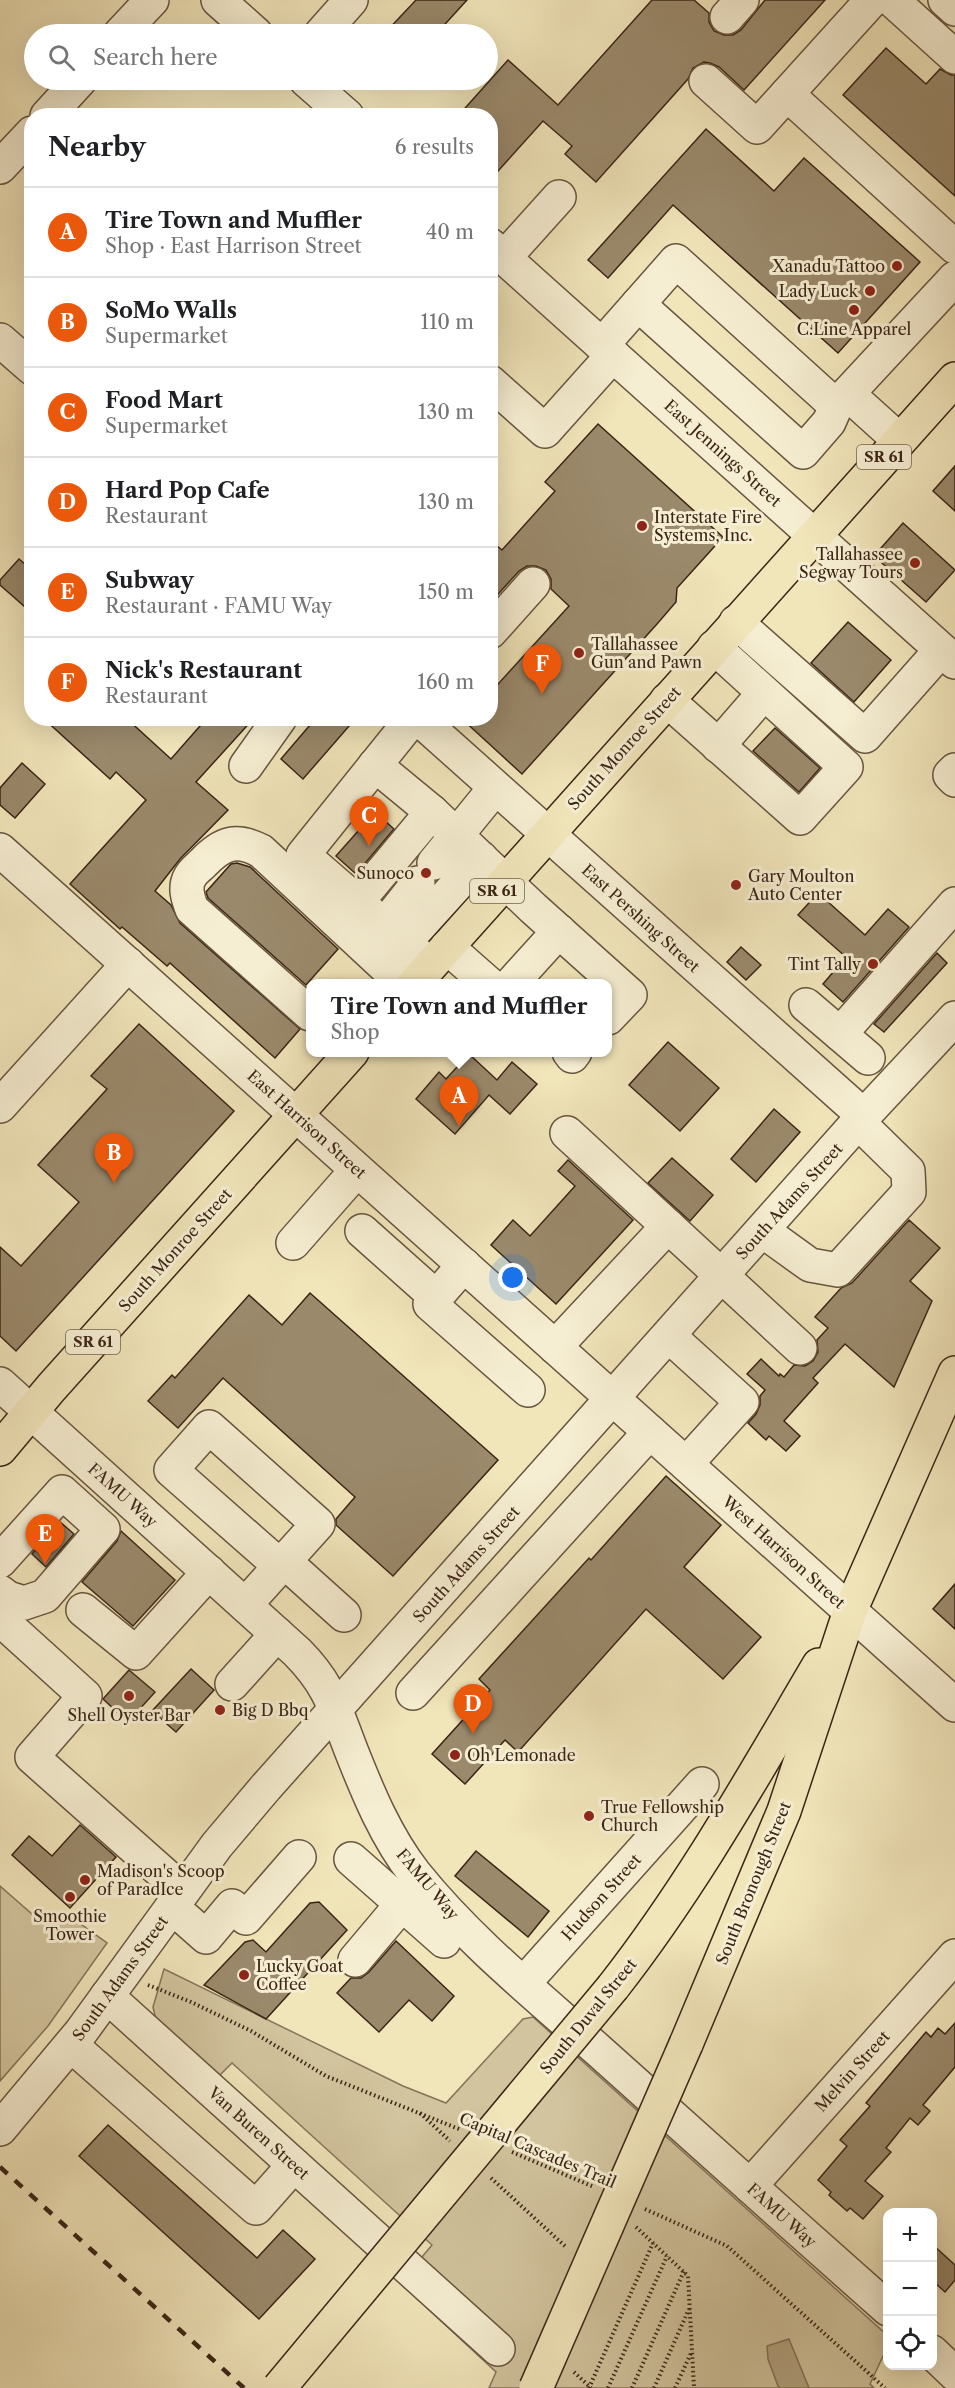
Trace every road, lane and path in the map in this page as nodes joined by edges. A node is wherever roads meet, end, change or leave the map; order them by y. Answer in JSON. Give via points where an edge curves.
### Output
{"nodes":[{"id":1,"x":152,"y":0,"type":"edge"},
{"id":2,"x":218,"y":0,"type":"edge"},
{"id":3,"x":351,"y":0,"type":"edge"},
{"id":4,"x":945,"y":0,"type":"edge"},
{"id":5,"x":890,"y":1,"type":"edge"},
{"id":6,"x":955,"y":9,"type":"edge"},
{"id":7,"x":129,"y":24,"type":"edge"},
{"id":8,"x":245,"y":24,"type":"edge"},
{"id":9,"x":330,"y":24,"type":"edge"},
{"id":10,"x":955,"y":57,"type":"edge"},
{"id":11,"x":706,"y":81,"type":"dead end"},
{"id":12,"x":71,"y":90,"type":"edge"},
{"id":13,"x":317,"y":90,"type":"edge"},
{"id":14,"x":787,"y":94,"type":"junction"},
{"id":15,"x":54,"y":108,"type":"edge"},
{"id":16,"x":337,"y":108,"type":"edge"},
{"id":17,"x":24,"y":142,"type":"edge"},
{"id":18,"x":0,"y":167,"type":"edge"},
{"id":19,"x":559,"y":197,"type":"dead end"},
{"id":20,"x":955,"y":247,"type":"edge"},
{"id":21,"x":498,"y":261,"type":"edge"},
{"id":22,"x":955,"y":278,"type":"edge"},
{"id":23,"x":638,"y":304,"type":"junction"},
{"id":24,"x":0,"y":340,"type":"edge"},
{"id":25,"x":608,"y":350,"type":"junction"},
{"id":26,"x":24,"y":361,"type":"edge"},
{"id":27,"x":955,"y":379,"type":"edge"},
{"id":28,"x":498,"y":389,"type":"edge"},
{"id":29,"x":842,"y":400,"type":"junction"},
{"id":30,"x":899,"y":440,"type":"junction"},
{"id":31,"x":814,"y":535,"type":"junction"},
{"id":32,"x":533,"y":584,"type":"dead end"},
{"id":33,"x":736,"y":622,"type":"junction"},
{"id":34,"x":498,"y":623,"type":"edge"},
{"id":35,"x":714,"y":647,"type":"junction"},
{"id":36,"x":948,"y":656,"type":"edge"},
{"id":37,"x":764,"y":693,"type":"junction"},
{"id":38,"x":667,"y":700,"type":"junction"},
{"id":39,"x":274,"y":726,"type":"edge"},
{"id":40,"x":407,"y":726,"type":"edge"},
{"id":41,"x":427,"y":726,"type":"edge"},
{"id":42,"x":718,"y":746,"type":"junction"},
{"id":43,"x":246,"y":765,"type":"dead end"},
{"id":44,"x":375,"y":765,"type":"junction"},
{"id":45,"x":955,"y":770,"type":"edge"},
{"id":46,"x":955,"y":780,"type":"edge"},
{"id":47,"x":495,"y":788,"type":"junction"},
{"id":48,"x":432,"y":812,"type":"junction"},
{"id":49,"x":456,"y":834,"type":"junction"},
{"id":50,"x":547,"y":835,"type":"junction"},
{"id":51,"x":0,"y":849,"type":"edge"},
{"id":52,"x":481,"y":858,"type":"junction"},
{"id":53,"x":505,"y":882,"type":"junction"},
{"id":54,"x":357,"y":902,"type":"junction"},
{"id":55,"x":955,"y":904,"type":"edge"},
{"id":56,"x":559,"y":931,"type":"junction"},
{"id":57,"x":394,"y":934,"type":"junction"},
{"id":58,"x":128,"y":964,"type":"junction"},
{"id":59,"x":430,"y":965,"type":"edge"},
{"id":60,"x":399,"y":979,"type":"edge"},
{"id":61,"x":473,"y":979,"type":"edge"},
{"id":62,"x":516,"y":979,"type":"edge"},
{"id":63,"x":806,"y":1005,"type":"dead end"},
{"id":64,"x":306,"y":1010,"type":"edge"},
{"id":65,"x":612,"y":1014,"type":"edge"},
{"id":66,"x":955,"y":1018,"type":"edge"},
{"id":67,"x":840,"y":1034,"type":"junction"},
{"id":68,"x":348,"y":1057,"type":"edge"},
{"id":69,"x":867,"y":1058,"type":"dead end"},
{"id":70,"x":0,"y":1106,"type":"edge"},
{"id":71,"x":296,"y":1115,"type":"junction"},
{"id":72,"x":861,"y":1119,"type":"junction"},
{"id":73,"x":567,"y":1133,"type":"dead end"},
{"id":74,"x":357,"y":1170,"type":"junction"},
{"id":75,"x":668,"y":1226,"type":"junction"},
{"id":76,"x":362,"y":1231,"type":"dead end"},
{"id":77,"x":763,"y":1231,"type":"junction"},
{"id":78,"x":293,"y":1243,"type":"dead end"},
{"id":79,"x":464,"y":1265,"type":"junction"},
{"id":80,"x":723,"y":1276,"type":"junction"},
{"id":81,"x":436,"y":1297,"type":"junction"},
{"id":82,"x":669,"y":1336,"type":"junction"},
{"id":83,"x":555,"y":1347,"type":"junction"},
{"id":84,"x":800,"y":1348,"type":"dead end"},
{"id":85,"x":955,"y":1373,"type":"edge"},
{"id":86,"x":0,"y":1384,"type":"edge"},
{"id":87,"x":528,"y":1390,"type":"dead end"},
{"id":88,"x":614,"y":1399,"type":"junction"},
{"id":89,"x":32,"y":1412,"type":"junction"},
{"id":90,"x":650,"y":1432,"type":"junction"},
{"id":91,"x":0,"y":1449,"type":"edge"},
{"id":92,"x":686,"y":1464,"type":"junction"},
{"id":93,"x":111,"y":1484,"type":"junction"},
{"id":94,"x":95,"y":1521,"type":"junction"},
{"id":95,"x":0,"y":1561,"type":"edge"},
{"id":96,"x":209,"y":1572,"type":"junction"},
{"id":97,"x":0,"y":1592,"type":"edge"},
{"id":98,"x":245,"y":1605,"type":"junction"},
{"id":99,"x":83,"y":1610,"type":"dead end"},
{"id":100,"x":850,"y":1611,"type":"junction"},
{"id":101,"x":344,"y":1615,"type":"dead end"},
{"id":102,"x":0,"y":1619,"type":"edge"},
{"id":103,"x":277,"y":1634,"type":"junction"},
{"id":104,"x":396,"y":1642,"type":"junction"},
{"id":105,"x":232,"y":1684,"type":"dead end"},
{"id":106,"x":955,"y":1705,"type":"edge"},
{"id":107,"x":336,"y":1708,"type":"junction"},
{"id":108,"x":702,"y":1784,"type":"dead end"},
{"id":109,"x":299,"y":1857,"type":"dead end"},
{"id":110,"x":351,"y":1858,"type":"dead end"},
{"id":111,"x":177,"y":1899,"type":"junction"},
{"id":112,"x":402,"y":1903,"type":"junction"},
{"id":113,"x":439,"y":1925,"type":"junction"},
{"id":114,"x":955,"y":1956,"type":"edge"},
{"id":115,"x":355,"y":1960,"type":"dead end"},
{"id":116,"x":524,"y":1983,"type":"junction"},
{"id":117,"x":149,"y":1986,"type":"dead end"},
{"id":118,"x":107,"y":1996,"type":"junction"},
{"id":119,"x":71,"y":2045,"type":"junction"},
{"id":120,"x":417,"y":2111,"type":"junction"},
{"id":121,"x":0,"y":2129,"type":"edge"},
{"id":122,"x":461,"y":2130,"type":"dead end"},
{"id":123,"x":453,"y":2143,"type":"dead end"},
{"id":124,"x":505,"y":2149,"type":"dead end"},
{"id":125,"x":294,"y":2165,"type":"junction"},
{"id":126,"x":488,"y":2175,"type":"dead end"},
{"id":127,"x":750,"y":2186,"type":"junction"},
{"id":128,"x":602,"y":2193,"type":"dead end"},
{"id":129,"x":636,"y":2205,"type":"dead end"},
{"id":130,"x":630,"y":2222,"type":"dead end"},
{"id":131,"x":653,"y":2243,"type":"junction"},
{"id":132,"x":574,"y":2254,"type":"dead end"},
{"id":133,"x":667,"y":2256,"type":"junction"},
{"id":134,"x":684,"y":2271,"type":"junction"},
{"id":135,"x":883,"y":2305,"type":"edge"},
{"id":136,"x":690,"y":2308,"type":"junction"},
{"id":137,"x":498,"y":2349,"type":"dead end"},
{"id":138,"x":692,"y":2351,"type":"junction"},
{"id":139,"x":279,"y":2388,"type":"edge"},
{"id":140,"x":536,"y":2388,"type":"edge"},
{"id":141,"x":589,"y":2388,"type":"edge"},
{"id":142,"x":608,"y":2388,"type":"edge"},
{"id":143,"x":632,"y":2388,"type":"edge"},
{"id":144,"x":654,"y":2388,"type":"edge"},
{"id":145,"x":675,"y":2388,"type":"edge"},
{"id":146,"x":694,"y":2388,"type":"edge"},
{"id":147,"x":885,"y":2388,"type":"edge"}],
"edges":[{"from":1,"to":7,"type":"street"},
{"from":2,"to":8,"type":"street"},
{"from":3,"to":9,"type":"street"},
{"from":4,"to":6,"type":"street"},
{"from":5,"to":10,"type":"street"},
{"from":5,"to":14,"type":"street"},
{"from":11,"to":14,"type":"street","via":[[757,127]]},
{"from":12,"to":15,"type":"street"},
{"from":13,"to":16,"type":"street"},
{"from":14,"to":20,"type":"street"},
{"from":17,"to":18,"type":"street"},
{"from":19,"to":21,"type":"street"},
{"from":21,"to":25,"type":"street","name":"East Jennings Street"},
{"from":22,"to":29,"type":"street"},
{"from":23,"to":25,"type":"street"},
{"from":23,"to":29,"type":"street","via":[[676,261]]},
{"from":23,"to":29,"type":"street","via":[[803,452]]},
{"from":24,"to":26,"type":"street"},
{"from":25,"to":28,"type":"street","via":[[545,431]]},
{"from":25,"to":31,"type":"street","name":"East Jennings Street"},
{"from":27,"to":30,"type":"main road","name":"South Monroe Street","number":"SR 61"},
{"from":29,"to":30,"type":"street"},
{"from":30,"to":31,"type":"main road","name":"South Monroe Street","number":"SR 61"},
{"from":31,"to":33,"type":"main road","name":"South Monroe Street","number":"SR 61"},
{"from":31,"to":36,"type":"street","name":"East Jennings Street"},
{"from":32,"to":34,"type":"street"},
{"from":33,"to":35,"type":"main road","name":"South Monroe Street","number":"SR 61"},
{"from":33,"to":36,"type":"street","via":[[866,736]]},
{"from":35,"to":37,"type":"street"},
{"from":35,"to":38,"type":"main road","name":"South Monroe Street","number":"SR 61"},
{"from":37,"to":42,"type":"street"},
{"from":37,"to":42,"type":"street","via":[[846,767],[800,818]]},
{"from":38,"to":42,"type":"street"},
{"from":38,"to":50,"type":"main road","name":"South Monroe Street","number":"SR 61"},
{"from":39,"to":43,"type":"street"},
{"from":40,"to":44,"type":"street"},
{"from":41,"to":47,"type":"street","name":"East Pershing Street"},
{"from":44,"to":48,"type":"street"},
{"from":44,"to":54,"type":"street","via":[[303,855]]},
{"from":45,"to":46,"type":"street","via":[[950,775]]},
{"from":47,"to":49,"type":"street"},
{"from":47,"to":50,"type":"street","name":"East Pershing Street"},
{"from":48,"to":49,"type":"street"},
{"from":48,"to":54,"type":"street"},
{"from":49,"to":52,"type":"street"},
{"from":49,"to":57,"type":"street","via":[[426,873]]},
{"from":50,"to":53,"type":"main road","name":"South Monroe Street","number":"SR 61"},
{"from":50,"to":72,"type":"street","name":"East Pershing Street"},
{"from":51,"to":58,"type":"street","name":"East Harrison Street"},
{"from":52,"to":53,"type":"street"},
{"from":52,"to":57,"type":"street"},
{"from":53,"to":56,"type":"street"},
{"from":53,"to":59,"type":"main road","name":"South Monroe Street","number":"SR 61"},
{"from":54,"to":57,"type":"street"},
{"from":55,"to":67,"type":"street"},
{"from":56,"to":62,"type":"street"},
{"from":56,"to":65,"type":"street","via":[[630,994]]},
{"from":57,"to":59,"type":"street"},
{"from":58,"to":70,"type":"street"},
{"from":58,"to":71,"type":"street","name":"East Harrison Street"},
{"from":59,"to":61,"type":"street"},
{"from":60,"to":64,"type":"street","via":[[261,851],[246,843],[232,843],[214,852],[189,877],[187,894],[192,909]]},
{"from":63,"to":67,"type":"street"},
{"from":66,"to":72,"type":"street","name":"South Adams Street"},
{"from":67,"to":69,"type":"street"},
{"from":68,"to":71,"type":"main road","name":"South Monroe Street","number":"SR 61"},
{"from":71,"to":74,"type":"street","name":"East Harrison Street"},
{"from":71,"to":89,"type":"main road","name":"South Monroe Street","number":"SR 61"},
{"from":72,"to":77,"type":"street","name":"South Adams Street"},
{"from":72,"to":77,"type":"street","name":"East Pershing Street","via":[[908,1171],[909,1192],[838,1270],[810,1265]]},
{"from":73,"to":75,"type":"street"},
{"from":74,"to":78,"type":"street"},
{"from":74,"to":79,"type":"street","name":"East Harrison Street"},
{"from":75,"to":80,"type":"street"},
{"from":75,"to":83,"type":"street"},
{"from":76,"to":81,"type":"street"},
{"from":77,"to":80,"type":"street","name":"South Adams Street"},
{"from":79,"to":81,"type":"street"},
{"from":79,"to":83,"type":"street","name":"East Harrison Street"},
{"from":80,"to":82,"type":"street","name":"South Adams Street"},
{"from":80,"to":84,"type":"street"},
{"from":81,"to":87,"type":"street","via":[[430,1304]]},
{"from":82,"to":88,"type":"street","name":"South Adams Street"},
{"from":82,"to":92,"type":"street","via":[[742,1402]]},
{"from":83,"to":88,"type":"street","name":"East Harrison Street"},
{"from":85,"to":100,"type":"main road","name":"South Bronough Street"},
{"from":86,"to":89,"type":"street","name":"FAMU Way"},
{"from":88,"to":90,"type":"street","name":"West Harrison Street"},
{"from":88,"to":104,"type":"street","name":"South Adams Street"},
{"from":89,"to":91,"type":"main road","name":"South Monroe Street","number":"SR 61"},
{"from":89,"to":93,"type":"street","name":"FAMU Way"},
{"from":90,"to":92,"type":"street","name":"West Harrison Street"},
{"from":90,"to":104,"type":"street","via":[[422,1684]]},
{"from":92,"to":100,"type":"street","name":"West Harrison Street"},
{"from":93,"to":94,"type":"street"},
{"from":93,"to":96,"type":"street","name":"FAMU Way"},
{"from":94,"to":95,"type":"street","via":[[63,1492]]},
{"from":94,"to":97,"type":"street","via":[[45,1596],[24,1603]]},
{"from":96,"to":98,"type":"street","name":"FAMU Way"},
{"from":96,"to":99,"type":"street","via":[[136,1653]]},
{"from":98,"to":101,"type":"street","via":[[282,1563]]},
{"from":98,"to":103,"type":"street","name":"FAMU Way"},
{"from":100,"to":106,"type":"street","name":"West Harrison Street"},
{"from":100,"to":139,"type":"main road","name":"South Duval Street","bridge":true,"via":[[719,1835],[661,1922],[613,1987]]},
{"from":100,"to":140,"type":"main road","name":"South Bronough Street","bridge":true,"via":[[784,1811]]},
{"from":102,"to":111,"type":"street","via":[[85,1696],[32,1757]]},
{"from":103,"to":105,"type":"street"},
{"from":103,"to":107,"type":"street","name":"FAMU Way","via":[[320,1676]]},
{"from":104,"to":107,"type":"street","name":"South Adams Street"},
{"from":107,"to":111,"type":"street","name":"South Adams Street","via":[[217,1845]]},
{"from":107,"to":113,"type":"street","name":"FAMU Way","via":[[390,1836],[416,1874]]},
{"from":108,"to":116,"type":"street","name":"Hudson Street"},
{"from":109,"to":111,"type":"street","via":[[246,1918],[232,1906],[206,1937]]},
{"from":110,"to":112,"type":"street"},
{"from":111,"to":118,"type":"street","name":"South Adams Street"},
{"from":112,"to":113,"type":"street"},
{"from":112,"to":115,"type":"street"},
{"from":113,"to":116,"type":"street","name":"FAMU Way"},
{"from":114,"to":127,"type":"street","name":"Melvin Street"},
{"from":116,"to":127,"type":"street","name":"FAMU Way"},
{"from":117,"to":120,"type":"path","name":"Capital Cascades Trail","via":[[251,2031],[326,2076]]},
{"from":118,"to":119,"type":"street","name":"South Adams Street"},
{"from":118,"to":125,"type":"street","name":"Van Buren Street"},
{"from":119,"to":121,"type":"street","name":"South Adams Street"},
{"from":119,"to":125,"type":"street","via":[[256,2208]]},
{"from":120,"to":122,"type":"path","name":"Capital Cascades Trail"},
{"from":120,"to":123,"type":"path"},
{"from":124,"to":128,"type":"path","name":"Capital Cascades Trail"},
{"from":125,"to":137,"type":"street","name":"Van Buren Street"},
{"from":126,"to":132,"type":"path"},
{"from":127,"to":135,"type":"street","name":"FAMU Way"},
{"from":129,"to":147,"type":"path","via":[[727,2246]]},
{"from":130,"to":131,"type":"path"},
{"from":131,"to":133,"type":"path"},
{"from":131,"to":141,"type":"path"},
{"from":133,"to":134,"type":"path"},
{"from":133,"to":142,"type":"path"},
{"from":134,"to":136,"type":"path","via":[[688,2276]]},
{"from":134,"to":143,"type":"path"},
{"from":136,"to":138,"type":"path"},
{"from":136,"to":144,"type":"path"},
{"from":138,"to":145,"type":"path"},
{"from":138,"to":146,"type":"path"}]}
